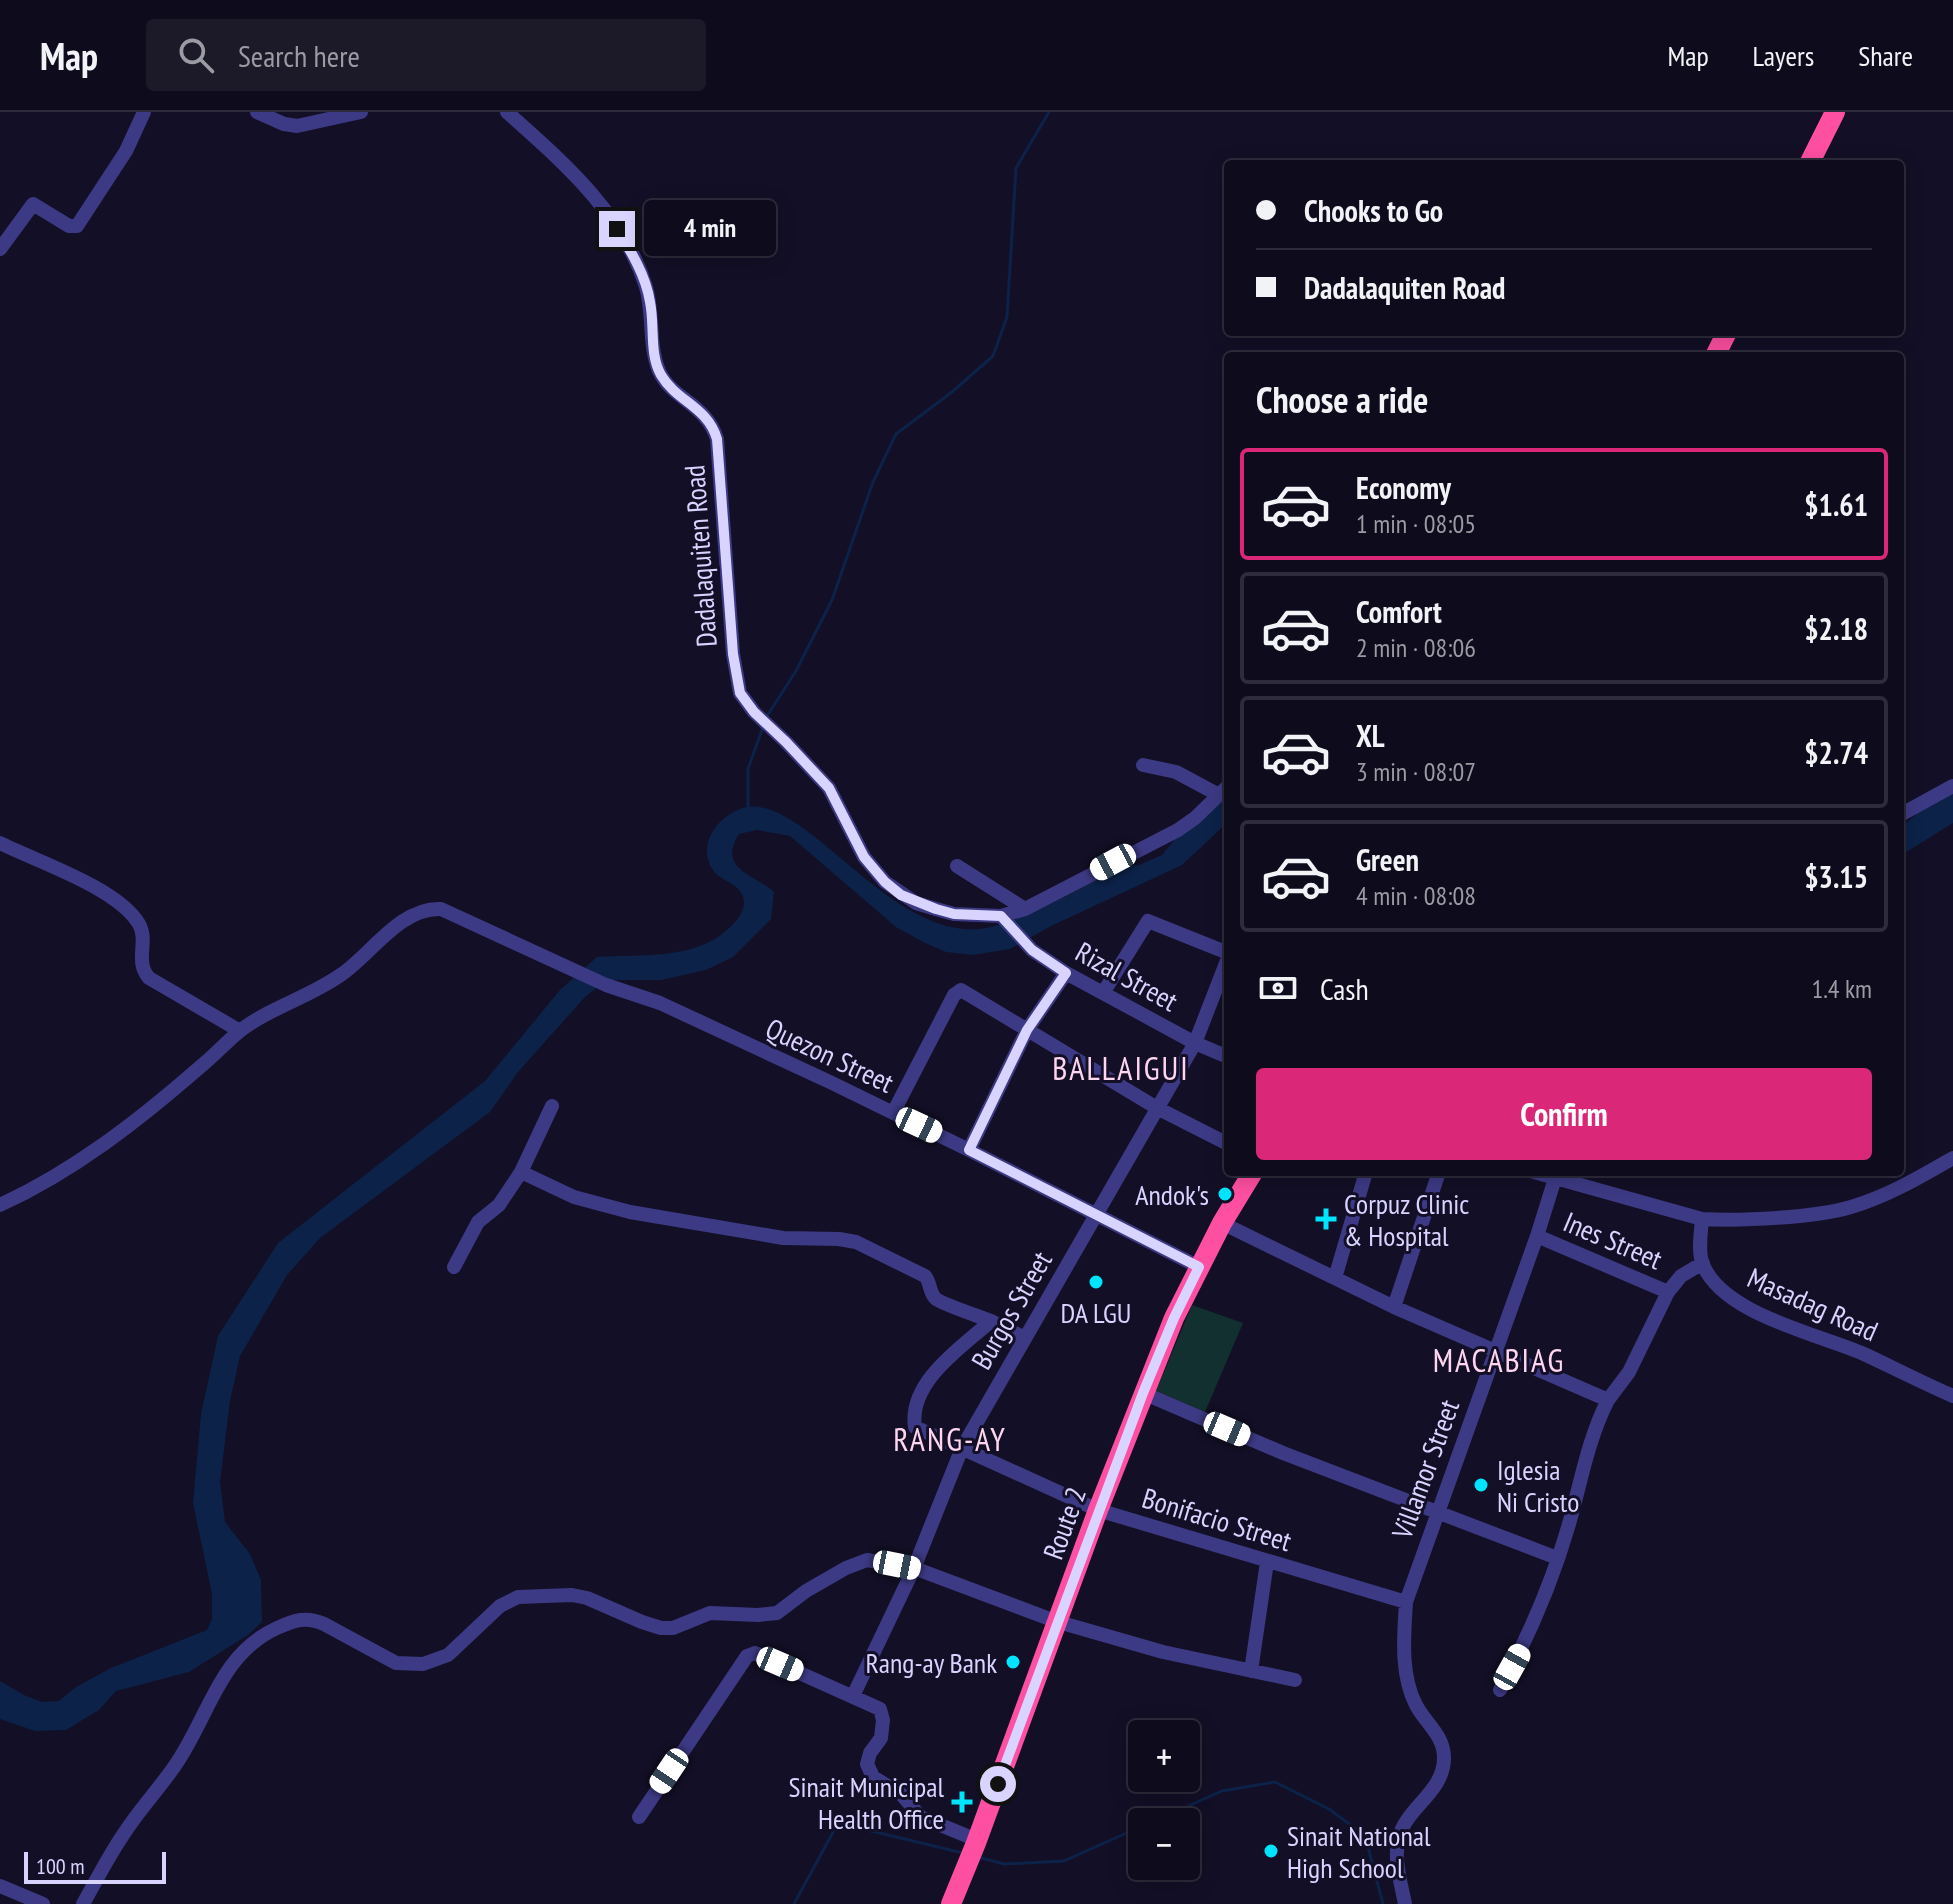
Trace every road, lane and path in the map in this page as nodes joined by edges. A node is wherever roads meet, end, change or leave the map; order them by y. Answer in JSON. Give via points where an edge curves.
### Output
{"nodes":[{"id":1,"x":144,"y":112,"type":"edge"},
{"id":2,"x":257,"y":112,"type":"edge"},
{"id":3,"x":361,"y":112,"type":"edge"},
{"id":4,"x":506,"y":112,"type":"edge"},
{"id":5,"x":1835,"y":112,"type":"edge"},
{"id":6,"x":1811,"y":160,"type":"edge"},
{"id":7,"x":0,"y":249,"type":"edge"},
{"id":8,"x":1143,"y":765,"type":"dead end"},
{"id":9,"x":1953,"y":786,"type":"edge"},
{"id":10,"x":1222,"y":790,"type":"edge"},
{"id":11,"x":1904,"y":813,"type":"edge"},
{"id":12,"x":0,"y":843,"type":"edge"},
{"id":13,"x":957,"y":866,"type":"dead end"},
{"id":14,"x":1025,"y":909,"type":"junction"},
{"id":15,"x":1006,"y":922,"type":"junction"},
{"id":16,"x":1224,"y":953,"type":"edge"},
{"id":17,"x":1224,"y":966,"type":"edge"},
{"id":18,"x":1066,"y":973,"type":"junction"},
{"id":19,"x":1103,"y":993,"type":"junction"},
{"id":20,"x":1027,"y":1030,"type":"junction"},
{"id":21,"x":240,"y":1031,"type":"junction"},
{"id":22,"x":1195,"y":1043,"type":"junction"},
{"id":23,"x":1224,"y":1055,"type":"edge"},
{"id":24,"x":552,"y":1106,"type":"dead end"},
{"id":25,"x":1157,"y":1108,"type":"junction"},
{"id":26,"x":893,"y":1113,"type":"junction"},
{"id":27,"x":1224,"y":1142,"type":"edge"},
{"id":28,"x":969,"y":1150,"type":"junction"},
{"id":29,"x":1953,"y":1158,"type":"edge"},
{"id":30,"x":521,"y":1172,"type":"junction"},
{"id":31,"x":1251,"y":1176,"type":"edge"},
{"id":32,"x":1365,"y":1176,"type":"edge"},
{"id":33,"x":1438,"y":1176,"type":"edge"},
{"id":34,"x":1556,"y":1176,"type":"edge"},
{"id":35,"x":1559,"y":1176,"type":"edge"},
{"id":36,"x":0,"y":1205,"type":"edge"},
{"id":37,"x":1095,"y":1214,"type":"junction"},
{"id":38,"x":1702,"y":1219,"type":"junction"},
{"id":39,"x":1222,"y":1223,"type":"junction"},
{"id":40,"x":1537,"y":1236,"type":"junction"},
{"id":41,"x":1703,"y":1263,"type":"junction"},
{"id":42,"x":454,"y":1267,"type":"dead end"},
{"id":43,"x":1199,"y":1267,"type":"junction"},
{"id":44,"x":1335,"y":1278,"type":"junction"},
{"id":45,"x":1668,"y":1292,"type":"junction"},
{"id":46,"x":1394,"y":1307,"type":"junction"},
{"id":47,"x":991,"y":1321,"type":"junction"},
{"id":48,"x":1025,"y":1338,"type":"junction"},
{"id":49,"x":1495,"y":1351,"type":"junction"},
{"id":50,"x":1143,"y":1393,"type":"junction"},
{"id":51,"x":1953,"y":1396,"type":"edge"},
{"id":52,"x":1608,"y":1400,"type":"junction"},
{"id":53,"x":962,"y":1448,"type":"junction"},
{"id":54,"x":1098,"y":1510,"type":"junction"},
{"id":55,"x":1437,"y":1512,"type":"junction"},
{"id":56,"x":1557,"y":1558,"type":"junction"},
{"id":57,"x":1267,"y":1562,"type":"junction"},
{"id":58,"x":914,"y":1568,"type":"junction"},
{"id":59,"x":1406,"y":1602,"type":"junction"},
{"id":60,"x":1058,"y":1622,"type":"junction"},
{"id":61,"x":1251,"y":1671,"type":"junction"},
{"id":62,"x":1295,"y":1680,"type":"dead end"},
{"id":63,"x":1500,"y":1690,"type":"dead end"},
{"id":64,"x":853,"y":1696,"type":"junction"},
{"id":65,"x":639,"y":1817,"type":"dead end"},
{"id":66,"x":977,"y":1842,"type":"junction"},
{"id":67,"x":0,"y":1886,"type":"edge"},
{"id":68,"x":43,"y":1904,"type":"edge"},
{"id":69,"x":83,"y":1904,"type":"edge"},
{"id":70,"x":951,"y":1904,"type":"edge"},
{"id":71,"x":1405,"y":1904,"type":"edge"}],
"edges":[{"from":1,"to":7,"type":"street","via":[[126,151],[77,226],[33,204]]},
{"from":2,"to":3,"type":"street","via":[[297,126]]},
{"from":4,"to":15,"type":"street","name":"Dadalaquiten Road","via":[[607,213],[644,282],[661,375],[714,428],[740,693],[829,788],[864,857],[885,882],[936,909]]},
{"from":5,"to":6,"type":"highway"},
{"from":8,"to":10,"type":"street"},
{"from":9,"to":11,"type":"street"},
{"from":10,"to":14,"type":"street","name":"Dadalaquiten Road","via":[[1178,830]]},
{"from":12,"to":21,"type":"street","via":[[114,899],[143,931],[141,963],[149,978]]},
{"from":13,"to":14,"type":"street"},
{"from":14,"to":15,"type":"street","name":"Dadalaquiten Road"},
{"from":15,"to":18,"type":"street","name":"Rizal Street","via":[[1032,950]]},
{"from":16,"to":19,"type":"street","via":[[1148,921]]},
{"from":17,"to":22,"type":"street","name":"Burgos Street"},
{"from":18,"to":19,"type":"street","name":"Rizal Street"},
{"from":18,"to":20,"type":"street"},
{"from":19,"to":22,"type":"street","name":"Rizal Street"},
{"from":20,"to":25,"type":"street"},
{"from":20,"to":26,"type":"street","via":[[959,990]]},
{"from":20,"to":28,"type":"street"},
{"from":21,"to":26,"type":"street","name":"Quezon Street","via":[[342,974],[423,910],[441,909],[571,970],[660,1003]]},
{"from":21,"to":36,"type":"street","name":"Quezon Street","via":[[98,1149]]},
{"from":22,"to":23,"type":"street","name":"Rizal Street"},
{"from":22,"to":25,"type":"street","name":"Burgos Street"},
{"from":24,"to":30,"type":"street"},
{"from":25,"to":27,"type":"street"},
{"from":25,"to":37,"type":"street","name":"Burgos Street"},
{"from":26,"to":28,"type":"street","name":"Quezon Street"},
{"from":28,"to":37,"type":"street","name":"Quezon Street"},
{"from":29,"to":38,"type":"street","via":[[1890,1193],[1850,1207]]},
{"from":30,"to":42,"type":"street","via":[[499,1205],[478,1222]]},
{"from":30,"to":47,"type":"street","via":[[574,1197],[630,1212],[783,1238],[856,1242],[925,1276],[940,1301]]},
{"from":31,"to":39,"type":"highway","name":"Route 2"},
{"from":32,"to":44,"type":"street"},
{"from":33,"to":46,"type":"street"},
{"from":34,"to":40,"type":"street","name":"Villamor Street"},
{"from":35,"to":38,"type":"street"},
{"from":37,"to":43,"type":"street","name":"Quezon Street"},
{"from":37,"to":48,"type":"street","name":"Burgos Street"},
{"from":38,"to":41,"type":"street"},
{"from":39,"to":43,"type":"highway","name":"Route 2"},
{"from":39,"to":44,"type":"street"},
{"from":40,"to":45,"type":"street","name":"Ines Street"},
{"from":40,"to":49,"type":"street","name":"Villamor Street"},
{"from":41,"to":45,"type":"street","via":[[1681,1276]]},
{"from":41,"to":51,"type":"street","name":"Masadag Road","via":[[1724,1291],[1750,1308]]},
{"from":43,"to":50,"type":"highway","name":"Route 2"},
{"from":44,"to":46,"type":"street"},
{"from":45,"to":52,"type":"street","via":[[1629,1372]]},
{"from":46,"to":49,"type":"street"},
{"from":47,"to":48,"type":"street"},
{"from":47,"to":53,"type":"street","name":"Bonifacio Street","via":[[926,1382],[914,1417],[916,1428]]},
{"from":48,"to":53,"type":"street","name":"Burgos Street"},
{"from":49,"to":52,"type":"street"},
{"from":49,"to":55,"type":"street","name":"Villamor Street"},
{"from":50,"to":54,"type":"highway","name":"Route 2"},
{"from":50,"to":55,"type":"street"},
{"from":52,"to":56,"type":"street"},
{"from":53,"to":54,"type":"street","name":"Bonifacio Street"},
{"from":53,"to":58,"type":"street","name":"Burgos Street"},
{"from":54,"to":57,"type":"street","name":"Bonifacio Street"},
{"from":54,"to":60,"type":"highway","name":"Route 2"},
{"from":55,"to":56,"type":"street"},
{"from":55,"to":59,"type":"street","name":"Villamor Street"},
{"from":56,"to":63,"type":"street","via":[[1529,1637]]},
{"from":57,"to":59,"type":"street","name":"Bonifacio Street"},
{"from":57,"to":61,"type":"street"},
{"from":58,"to":60,"type":"street"},
{"from":58,"to":64,"type":"street","name":"Burgos Street"},
{"from":58,"to":69,"type":"street","via":[[864,1560],[777,1613],[710,1613],[668,1629],[587,1598],[518,1597],[500,1606],[448,1655],[423,1664],[396,1663],[324,1624],[296,1620],[266,1633],[240,1653],[220,1679],[174,1767],[123,1834]]},
{"from":59,"to":71,"type":"street","name":"Villamor Street","via":[[1409,1682],[1416,1705],[1441,1741],[1444,1759],[1436,1786],[1399,1836]]},
{"from":60,"to":61,"type":"street"},
{"from":60,"to":66,"type":"highway","name":"Route 2"},
{"from":61,"to":62,"type":"street"},
{"from":64,"to":65,"type":"street","via":[[750,1654]]},
{"from":64,"to":66,"type":"street","via":[[880,1709],[883,1720],[881,1738],[867,1764],[873,1777],[901,1794],[921,1817]]},
{"from":66,"to":70,"type":"highway","name":"Route 2"},
{"from":67,"to":68,"type":"street"}]}
